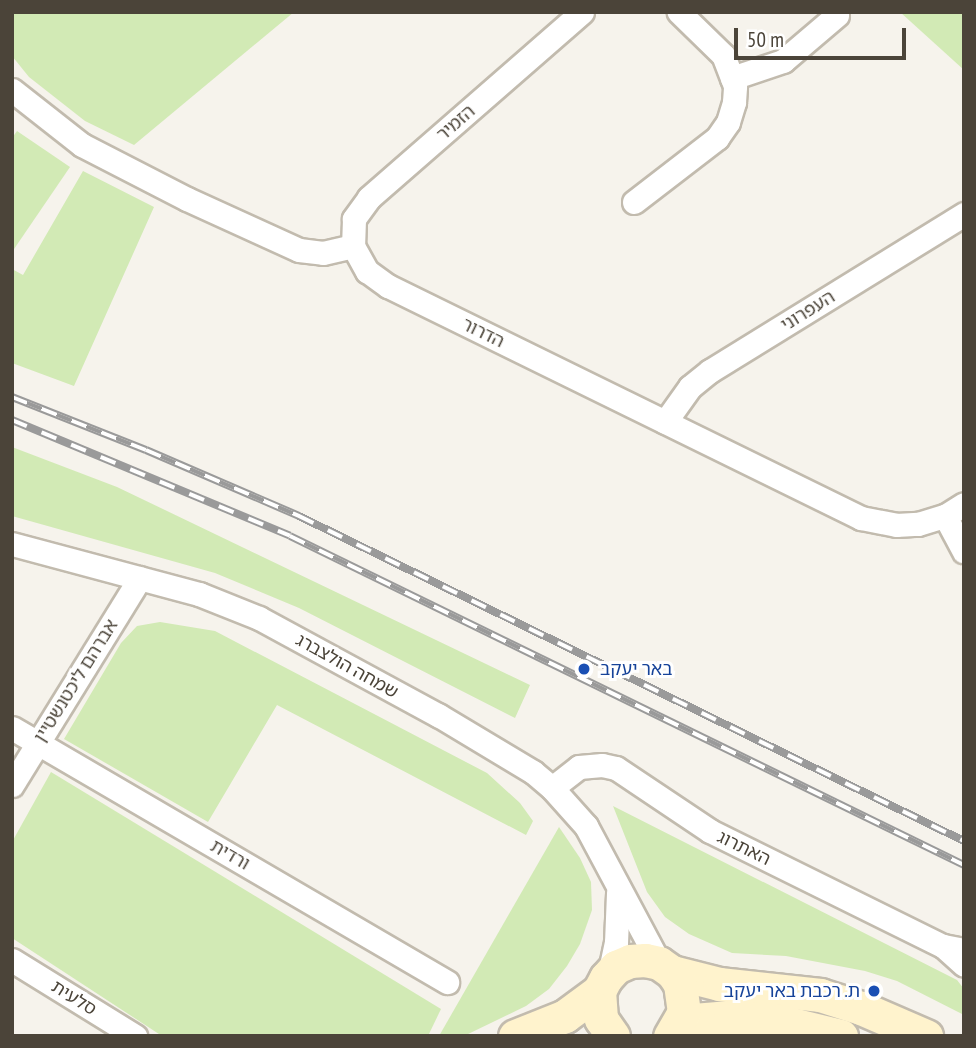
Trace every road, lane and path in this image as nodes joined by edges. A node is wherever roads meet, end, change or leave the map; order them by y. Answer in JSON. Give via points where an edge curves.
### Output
{"nodes":[{"id":1,"x":582,"y":12,"type":"edge"},
{"id":2,"x":679,"y":12,"type":"edge"},
{"id":3,"x":837,"y":15,"type":"dead end"},
{"id":4,"x":732,"y":78,"type":"junction"},
{"id":5,"x":12,"y":90,"type":"edge"},
{"id":6,"x":634,"y":202,"type":"dead end"},
{"id":7,"x":964,"y":214,"type":"edge"},
{"id":8,"x":353,"y":246,"type":"junction"},
{"id":9,"x":666,"y":422,"type":"junction"},
{"id":10,"x":954,"y":510,"type":"edge"},
{"id":11,"x":12,"y":544,"type":"edge"},
{"id":12,"x":964,"y":551,"type":"edge"},
{"id":13,"x":140,"y":578,"type":"junction"},
{"id":14,"x":12,"y":728,"type":"edge"},
{"id":15,"x":38,"y":743,"type":"junction"},
{"id":16,"x":12,"y":785,"type":"edge"},
{"id":17,"x":552,"y":788,"type":"junction"},
{"id":18,"x":618,"y":887,"type":"junction"},
{"id":19,"x":954,"y":948,"type":"edge"},
{"id":20,"x":12,"y":960,"type":"edge"},
{"id":21,"x":964,"y":965,"type":"edge"},
{"id":22,"x":665,"y":967,"type":"junction"},
{"id":23,"x":447,"y":982,"type":"dead end"},
{"id":24,"x":604,"y":983,"type":"junction"},
{"id":25,"x":675,"y":1029,"type":"edge"},
{"id":26,"x":135,"y":1036,"type":"edge"},
{"id":27,"x":516,"y":1036,"type":"edge"},
{"id":28,"x":613,"y":1036,"type":"edge"},
{"id":29,"x":841,"y":1036,"type":"edge"},
{"id":30,"x":926,"y":1036,"type":"edge"}],
"edges":[{"from":1,"to":8,"type":"street","name":"הזמיר","via":[[369,198],[354,219]]},
{"from":2,"to":4,"type":"street","via":[[723,55]]},
{"from":3,"to":4,"type":"street","via":[[783,61]]},
{"from":4,"to":6,"type":"street","via":[[734,102],[717,138]]},
{"from":5,"to":8,"type":"street","via":[[82,145],[187,199],[299,250],[323,253]]},
{"from":7,"to":9,"type":"street","name":"העפרוני","via":[[710,371],[690,387]]},
{"from":8,"to":9,"type":"street","name":"הדרור","via":[[367,271],[388,286]]},
{"from":9,"to":10,"type":"street","name":"הדרור","via":[[862,518],[918,524]]},
{"from":10,"to":12,"type":"street","name":"הדרור"},
{"from":11,"to":13,"type":"street","name":"שמחה הולצברג"},
{"from":13,"to":15,"type":"street","name":"אברהם ליכטנשטיין"},
{"from":13,"to":17,"type":"street","name":"שמחה הולצברג","via":[[199,594],[259,618],[438,715]]},
{"from":14,"to":15,"type":"street","name":"ורדית"},
{"from":15,"to":16,"type":"street","name":"אברהם ליכטנשטיין"},
{"from":15,"to":23,"type":"street","name":"ורדית"},
{"from":17,"to":18,"type":"street","name":"שמחה הולצברג","via":[[586,826]]},
{"from":17,"to":19,"type":"street","name":"האתרוג","via":[[579,767],[616,768],[710,831]]},
{"from":18,"to":22,"type":"street","name":"שמחה הולצברג"},
{"from":18,"to":24,"type":"street","name":"שמחה הולצברג","via":[[616,943]]},
{"from":19,"to":21,"type":"street","name":"האתרוג"},
{"from":20,"to":26,"type":"street","name":"סלעית"},
{"from":22,"to":24,"type":"main road","via":[[630,961]]},
{"from":22,"to":25,"type":"main road","via":[[681,984],[685,998]]},
{"from":22,"to":30,"type":"main road","via":[[719,984],[843,1001]]},
{"from":24,"to":27,"type":"main road","via":[[565,1016]]},
{"from":24,"to":28,"type":"main road","via":[[601,1020]]},
{"from":25,"to":29,"type":"main road","via":[[730,1017],[775,1020]]}]}
